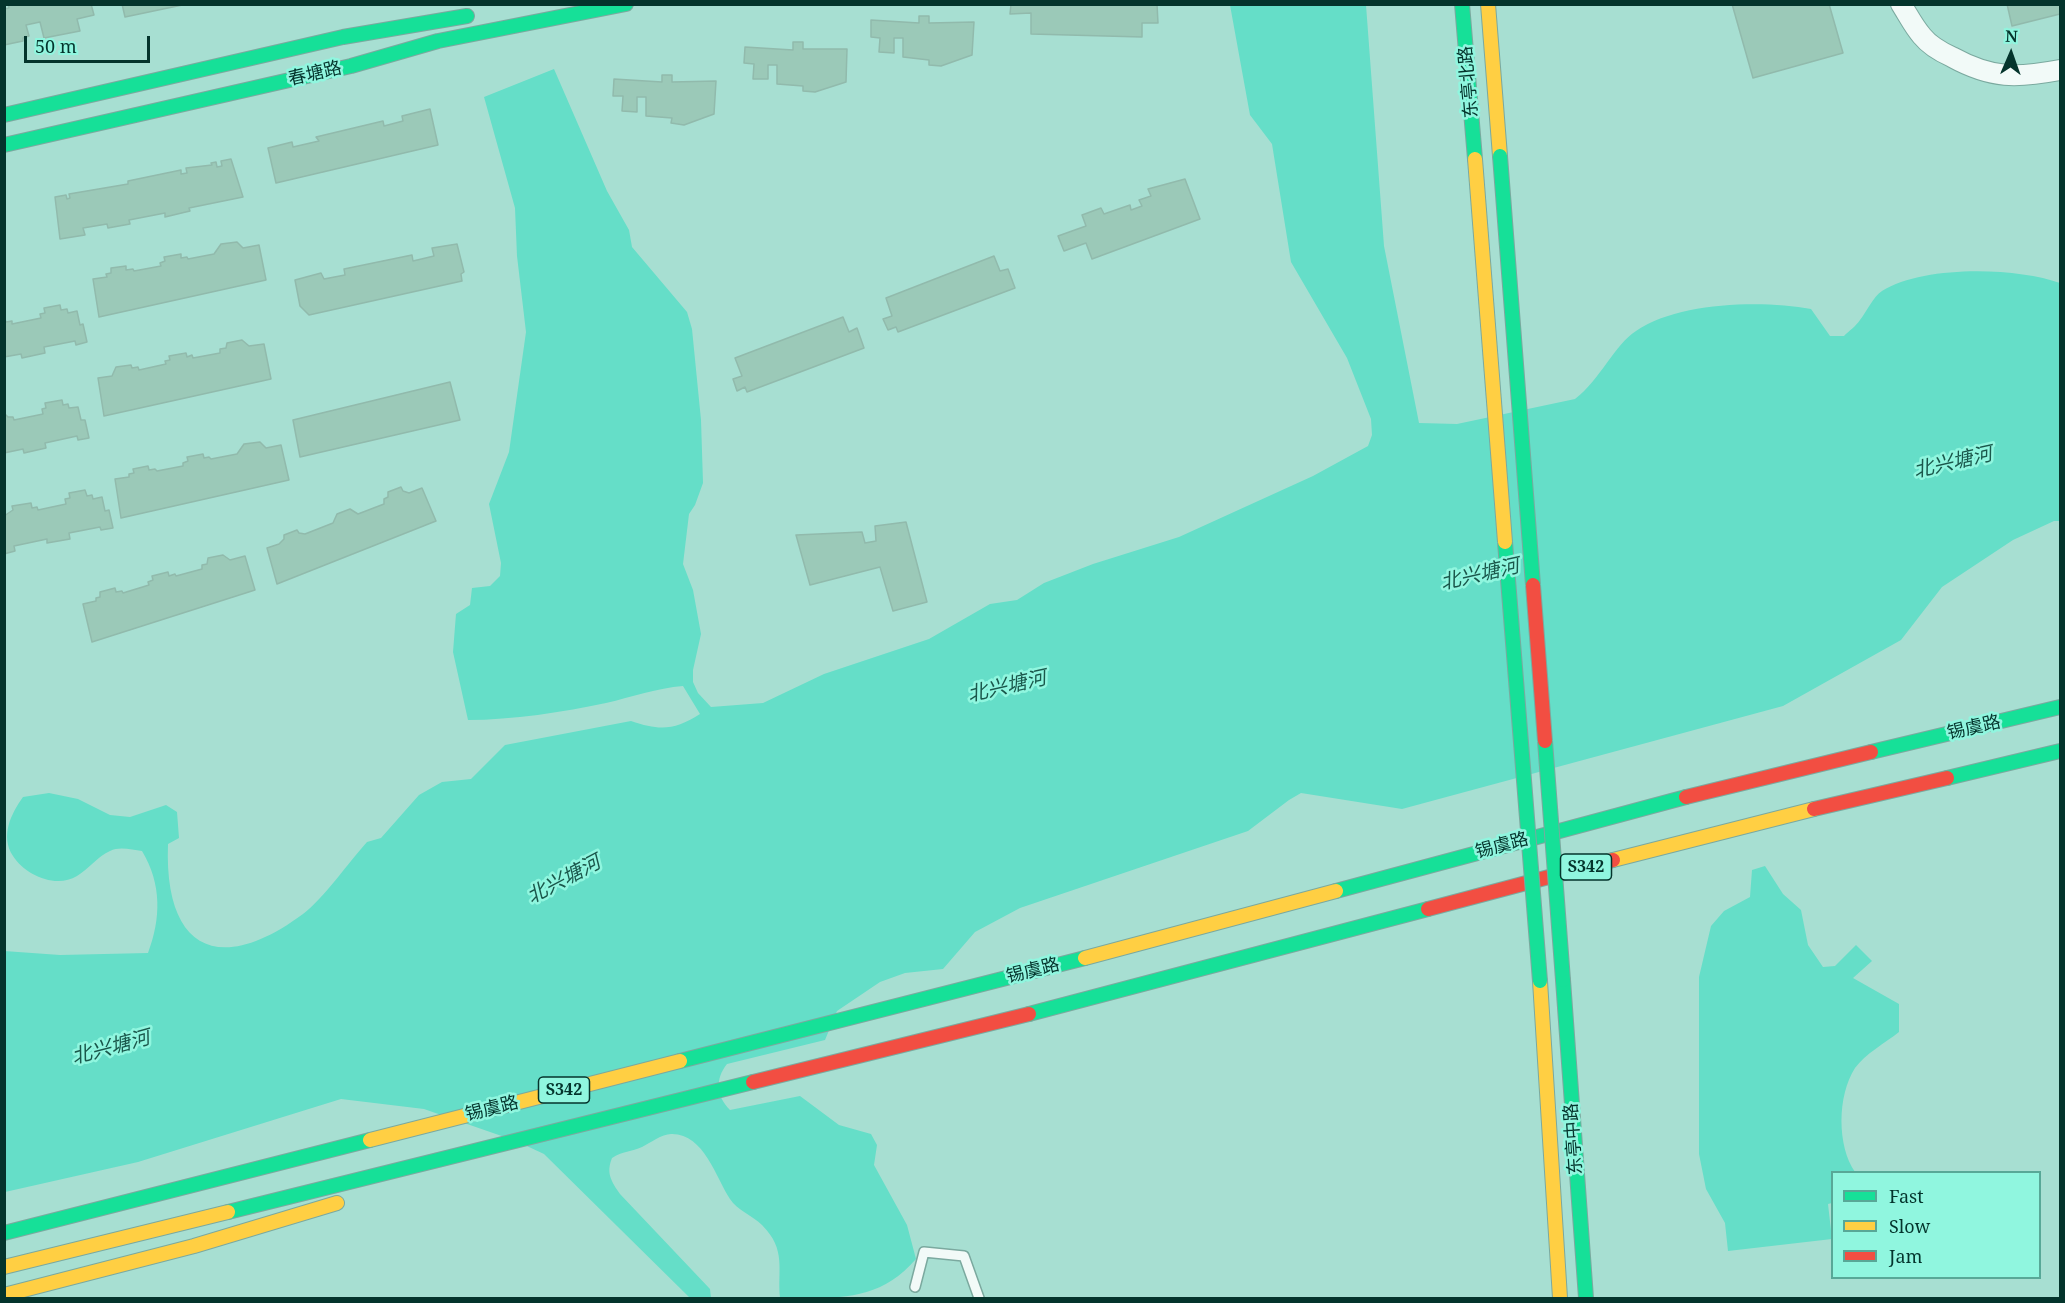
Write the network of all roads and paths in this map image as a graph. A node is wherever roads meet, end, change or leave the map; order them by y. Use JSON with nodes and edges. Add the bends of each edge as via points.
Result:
{"nodes":[{"id":1,"x":626,"y":4,"type":"edge"},
{"id":2,"x":1462,"y":4,"type":"edge"},
{"id":3,"x":1901,"y":4,"type":"edge"},
{"id":4,"x":1489,"y":9,"type":"edge"},
{"id":5,"x":477,"y":14,"type":"dead end"},
{"id":6,"x":2061,"y":70,"type":"edge"},
{"id":7,"x":4,"y":115,"type":"edge"},
{"id":8,"x":4,"y":145,"type":"edge"},
{"id":9,"x":2061,"y":707,"type":"edge"},
{"id":10,"x":2061,"y":751,"type":"edge"},
{"id":11,"x":1563,"y":980,"type":"joint"},
{"id":12,"x":1540,"y":981,"type":"joint"},
{"id":13,"x":578,"y":1124,"type":"junction"},
{"id":14,"x":389,"y":1187,"type":"dead end"},
{"id":15,"x":348,"y":1199,"type":"dead end"},
{"id":16,"x":4,"y":1233,"type":"edge"},
{"id":17,"x":4,"y":1267,"type":"edge"},
{"id":18,"x":915,"y":1287,"type":"dead end"},
{"id":19,"x":4,"y":1295,"type":"edge"},
{"id":20,"x":979,"y":1299,"type":"edge"},
{"id":21,"x":1560,"y":1299,"type":"edge"},
{"id":22,"x":1586,"y":1299,"type":"edge"}],
"edges":[{"from":1,"to":8,"type":"main road","name":"春塘路","via":[[438,40],[351,66]]},
{"from":2,"to":12,"type":"main road","name":"东亭北路","bridge":true},
{"from":3,"to":6,"type":"street","via":[[1922,37],[1973,69],[2012,76]]},
{"from":4,"to":11,"type":"main road","name":"东亭北路","bridge":true},
{"from":5,"to":7,"type":"main road","name":"春塘路","via":[[343,37]]},
{"from":9,"to":16,"type":"main road","name":"锡虞路","number":"S342","via":[[1711,790],[1123,948]]},
{"from":10,"to":13,"type":"main road","name":"锡虞路","number":"S342","via":[[1722,831],[1114,993]]},
{"from":11,"to":22,"type":"main road","name":"东亭中路"},
{"from":12,"to":21,"type":"main road","name":"东亭中路"},
{"from":13,"to":14,"type":"main road"},
{"from":13,"to":17,"type":"main road","name":"锡虞路","number":"S342"},
{"from":15,"to":19,"type":"main road","via":[[194,1246]]},
{"from":18,"to":20,"type":"lane","via":[[924,1252],[964,1256]]}]}
